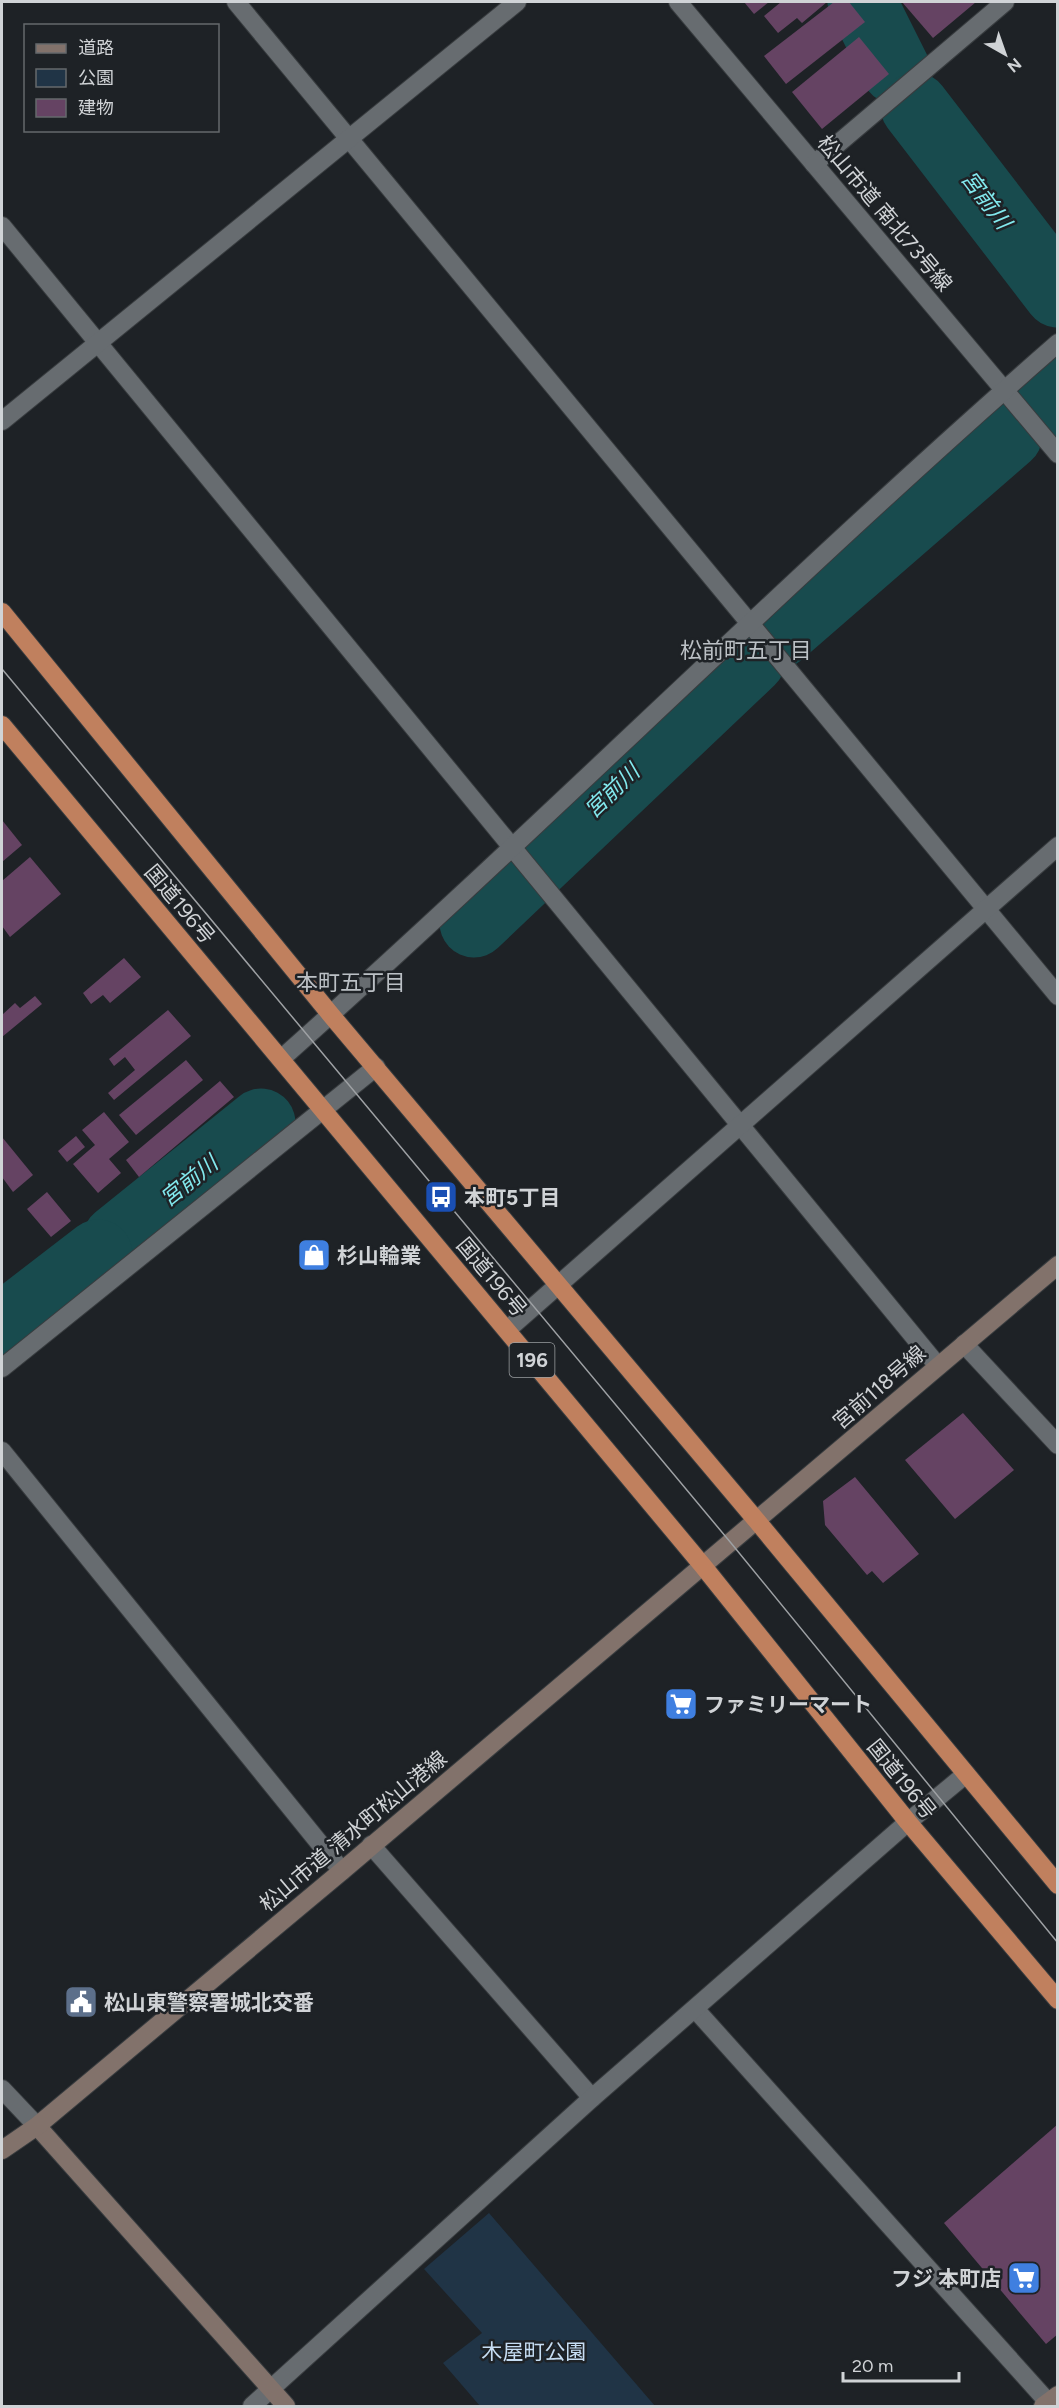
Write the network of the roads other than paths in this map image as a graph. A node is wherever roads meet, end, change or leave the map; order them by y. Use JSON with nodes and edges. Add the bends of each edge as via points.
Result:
{"nodes":[{"id":1,"x":236,"y":2,"type":"edge"},
{"id":2,"x":517,"y":2,"type":"edge"},
{"id":3,"x":678,"y":2,"type":"edge"},
{"id":4,"x":1005,"y":2,"type":"edge"},
{"id":5,"x":349,"y":138,"type":"junction"},
{"id":6,"x":814,"y":164,"type":"junction"},
{"id":7,"x":2,"y":226,"type":"edge"},
{"id":8,"x":98,"y":342,"type":"junction"},
{"id":9,"x":1058,"y":343,"type":"edge"},
{"id":10,"x":1004,"y":390,"type":"junction"},
{"id":11,"x":2,"y":421,"type":"edge"},
{"id":12,"x":1058,"y":454,"type":"edge"},
{"id":13,"x":2,"y":612,"type":"edge"},
{"id":14,"x":749,"y":623,"type":"junction"},
{"id":15,"x":2,"y":725,"type":"edge"},
{"id":16,"x":1058,"y":846,"type":"edge"},
{"id":17,"x":511,"y":847,"type":"junction"},
{"id":18,"x":985,"y":908,"type":"junction"},
{"id":19,"x":1058,"y":996,"type":"edge"},
{"id":20,"x":331,"y":1015,"type":"junction"},
{"id":21,"x":281,"y":1059,"type":"junction"},
{"id":22,"x":376,"y":1067,"type":"junction"},
{"id":23,"x":324,"y":1110,"type":"junction"},
{"id":24,"x":741,"y":1126,"type":"junction"},
{"id":25,"x":1058,"y":1265,"type":"edge"},
{"id":26,"x":560,"y":1286,"type":"junction"},
{"id":27,"x":507,"y":1330,"type":"junction"},
{"id":28,"x":964,"y":1344,"type":"junction"},
{"id":29,"x":938,"y":1366,"type":"junction"},
{"id":30,"x":2,"y":1368,"type":"edge"},
{"id":31,"x":1058,"y":1445,"type":"edge"},
{"id":32,"x":2,"y":1451,"type":"edge"},
{"id":33,"x":758,"y":1521,"type":"junction"},
{"id":34,"x":731,"y":1543,"type":"joint"},
{"id":35,"x":703,"y":1566,"type":"junction"},
{"id":36,"x":966,"y":1774,"type":"junction"},
{"id":37,"x":908,"y":1822,"type":"junction"},
{"id":38,"x":371,"y":1845,"type":"junction"},
{"id":39,"x":342,"y":1871,"type":"junction"},
{"id":40,"x":1058,"y":1885,"type":"edge"},
{"id":41,"x":1058,"y":2000,"type":"edge"},
{"id":42,"x":696,"y":2010,"type":"junction"},
{"id":43,"x":2,"y":2089,"type":"edge"},
{"id":44,"x":592,"y":2098,"type":"junction"},
{"id":45,"x":37,"y":2126,"type":"junction"},
{"id":46,"x":2,"y":2150,"type":"edge"},
{"id":47,"x":271,"y":2390,"type":"junction"},
{"id":48,"x":1050,"y":2401,"type":"edge"},
{"id":49,"x":252,"y":2406,"type":"edge"},
{"id":50,"x":286,"y":2406,"type":"edge"}],
"edges":[{"from":1,"to":5,"type":"street"},
{"from":2,"to":5,"type":"street"},
{"from":3,"to":6,"type":"street","name":"松山市道 南北73号線"},
{"from":4,"to":6,"type":"street"},
{"from":5,"to":8,"type":"street"},
{"from":5,"to":14,"type":"street"},
{"from":6,"to":10,"type":"street","name":"松山市道 南北73号線"},
{"from":7,"to":8,"type":"street"},
{"from":8,"to":11,"type":"street"},
{"from":8,"to":17,"type":"street"},
{"from":9,"to":10,"type":"street"},
{"from":10,"to":12,"type":"street","name":"松山市道 南北73号線"},
{"from":10,"to":14,"type":"street"},
{"from":13,"to":20,"type":"highway"},
{"from":14,"to":17,"type":"street"},
{"from":14,"to":18,"type":"street"},
{"from":15,"to":21,"type":"highway","name":"国道196号","number":"196"},
{"from":16,"to":18,"type":"street"},
{"from":17,"to":20,"type":"street"},
{"from":17,"to":24,"type":"street"},
{"from":18,"to":19,"type":"street"},
{"from":18,"to":24,"type":"street"},
{"from":20,"to":21,"type":"street"},
{"from":20,"to":22,"type":"highway"},
{"from":21,"to":23,"type":"highway","name":"国道196号","number":"196"},
{"from":22,"to":23,"type":"street"},
{"from":22,"to":26,"type":"highway"},
{"from":23,"to":27,"type":"highway","name":"国道196号","number":"196"},
{"from":23,"to":30,"type":"street"},
{"from":24,"to":26,"type":"street"},
{"from":24,"to":29,"type":"street"},
{"from":25,"to":28,"type":"street","name":"宮前118号線"},
{"from":26,"to":27,"type":"street"},
{"from":26,"to":33,"type":"highway"},
{"from":27,"to":35,"type":"highway","name":"国道196号","number":"196"},
{"from":28,"to":29,"type":"street","name":"宮前118号線"},
{"from":28,"to":31,"type":"street"},
{"from":29,"to":33,"type":"street","name":"宮前118号線"},
{"from":32,"to":39,"type":"street"},
{"from":33,"to":34,"type":"street","name":"宮前118号線"},
{"from":33,"to":36,"type":"highway"},
{"from":34,"to":35,"type":"street","name":"松山市道 清水町松山港線"},
{"from":35,"to":37,"type":"highway","name":"国道196号","number":"196"},
{"from":35,"to":38,"type":"street","name":"松山市道 清水町松山港線"},
{"from":36,"to":37,"type":"street"},
{"from":36,"to":40,"type":"highway"},
{"from":37,"to":41,"type":"highway","name":"国道196号","number":"196"},
{"from":37,"to":42,"type":"street"},
{"from":38,"to":39,"type":"street","name":"松山市道 清水町松山港線"},
{"from":38,"to":44,"type":"street"},
{"from":39,"to":45,"type":"street","name":"松山市道 清水町松山港線"},
{"from":42,"to":44,"type":"street"},
{"from":42,"to":48,"type":"street"},
{"from":43,"to":45,"type":"street"},
{"from":44,"to":47,"type":"street"},
{"from":45,"to":46,"type":"street","name":"松山市道 清水町松山港線"},
{"from":45,"to":47,"type":"street"},
{"from":47,"to":49,"type":"street"},
{"from":47,"to":50,"type":"street"}]}
